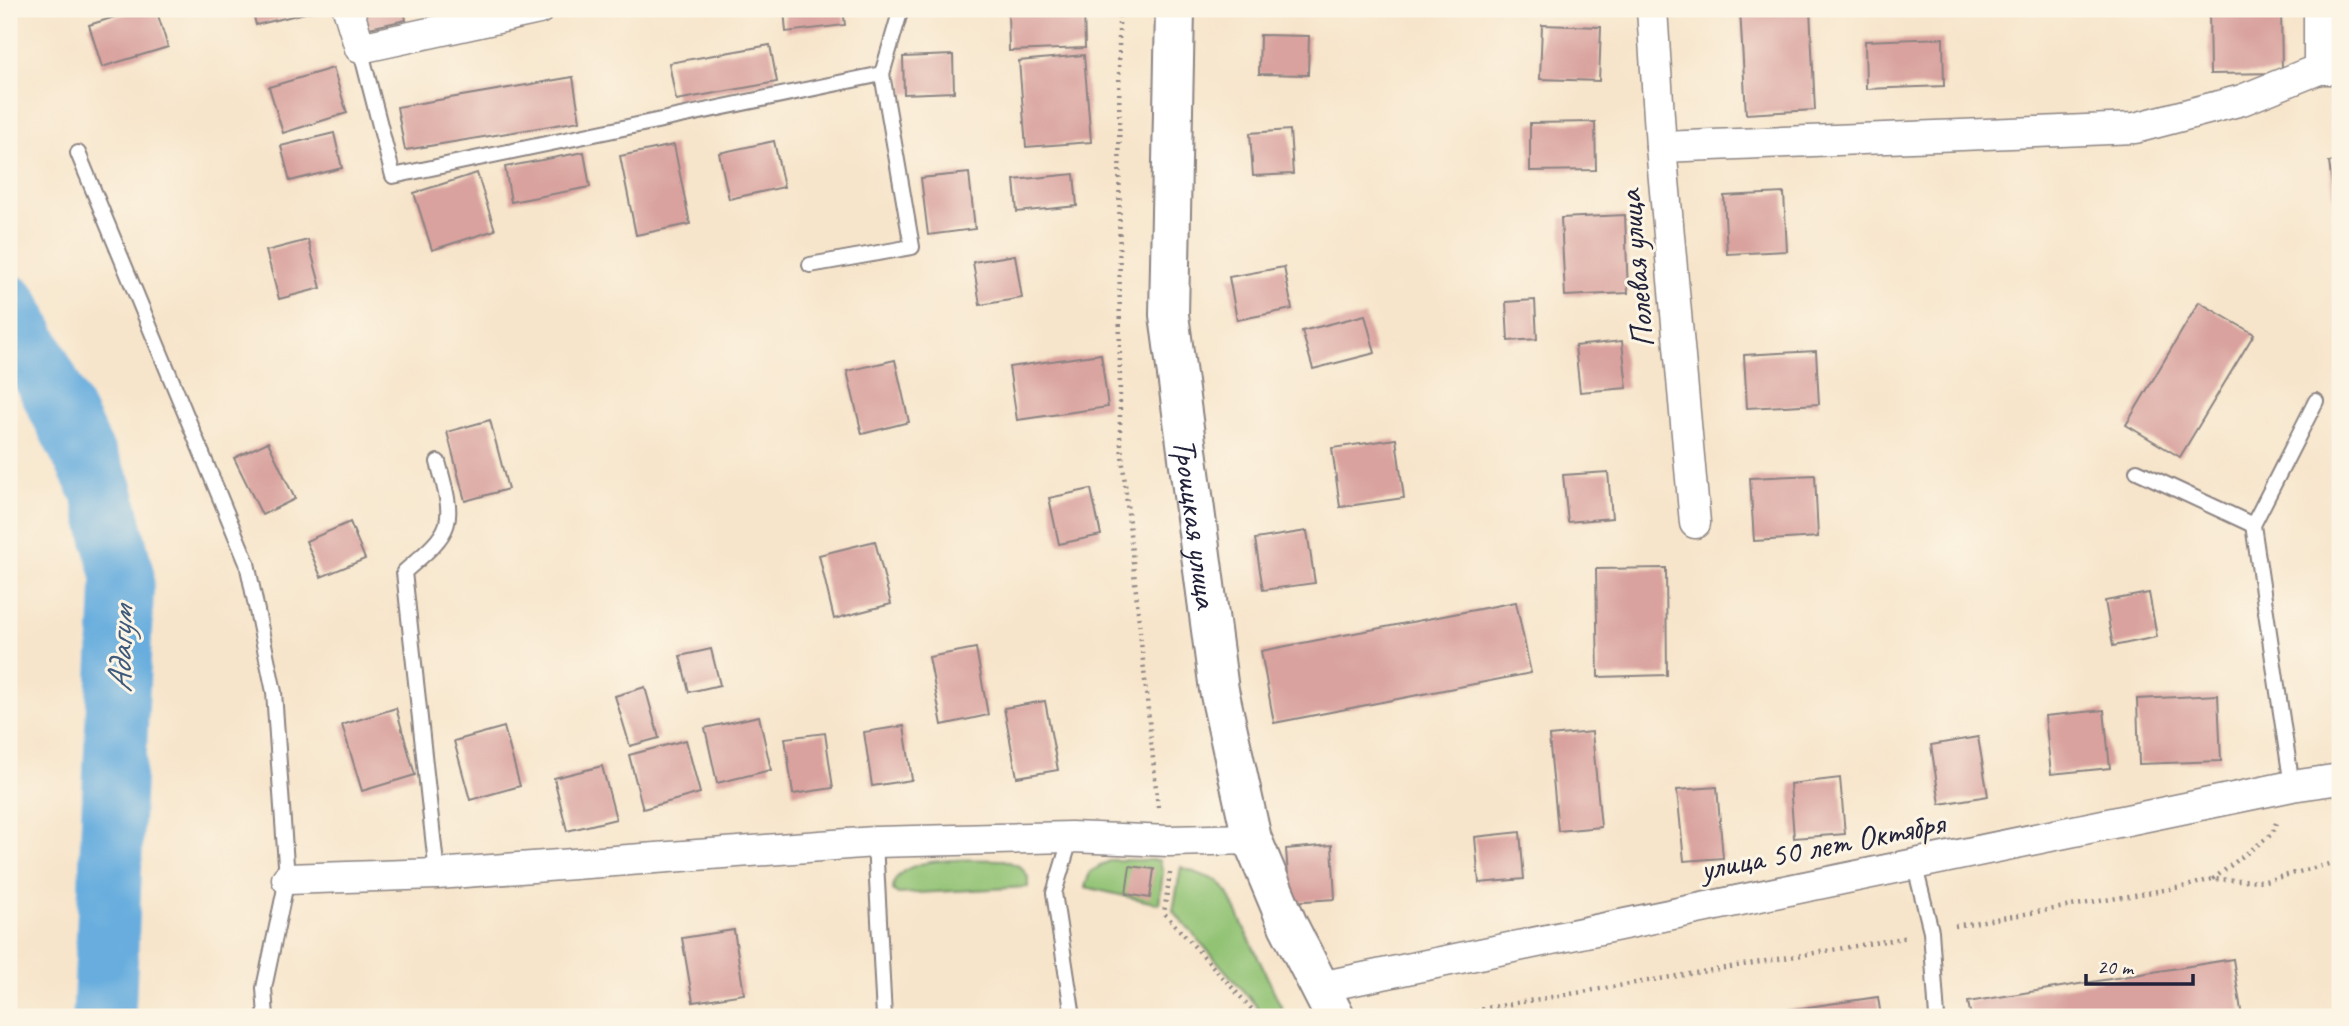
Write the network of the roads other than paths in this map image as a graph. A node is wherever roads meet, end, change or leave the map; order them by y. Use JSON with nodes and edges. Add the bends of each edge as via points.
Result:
{"nodes":[{"id":1,"x":348,"y":9,"type":"edge"},
{"id":2,"x":538,"y":9,"type":"edge"},
{"id":3,"x":901,"y":9,"type":"edge"},
{"id":4,"x":1175,"y":9,"type":"edge"},
{"id":5,"x":1652,"y":9,"type":"edge"},
{"id":6,"x":2319,"y":9,"type":"edge"},
{"id":7,"x":360,"y":48,"type":"junction"},
{"id":8,"x":2330,"y":69,"type":"edge"},
{"id":9,"x":882,"y":74,"type":"junction"},
{"id":10,"x":1661,"y":147,"type":"junction"},
{"id":11,"x":78,"y":153,"type":"dead end"},
{"id":12,"x":810,"y":265,"type":"dead end"},
{"id":13,"x":2316,"y":401,"type":"dead end"},
{"id":14,"x":438,"y":462,"type":"dead end"},
{"id":15,"x":2137,"y":471,"type":"dead end"},
{"id":16,"x":1695,"y":523,"type":"dead end"},
{"id":17,"x":2253,"y":525,"type":"junction"},
{"id":18,"x":2340,"y":779,"type":"edge"},
{"id":19,"x":2292,"y":786,"type":"junction"},
{"id":20,"x":1071,"y":837,"type":"junction"},
{"id":21,"x":1252,"y":839,"type":"junction"},
{"id":22,"x":875,"y":842,"type":"junction"},
{"id":23,"x":1914,"y":863,"type":"junction"},
{"id":24,"x":437,"y":874,"type":"junction"},
{"id":25,"x":287,"y":878,"type":"junction"},
{"id":26,"x":1328,"y":1002,"type":"edge"},
{"id":27,"x":266,"y":1017,"type":"edge"},
{"id":28,"x":884,"y":1017,"type":"edge"},
{"id":29,"x":1073,"y":1017,"type":"edge"},
{"id":30,"x":1937,"y":1017,"type":"edge"}],
"edges":[{"from":1,"to":7,"type":"street"},
{"from":2,"to":7,"type":"street"},
{"from":3,"to":9,"type":"lane"},
{"from":4,"to":21,"type":"main road","name":"Троицкая улица","via":[[1169,315],[1219,690]]},
{"from":5,"to":10,"type":"street","name":"Полевая улица"},
{"from":6,"to":8,"type":"street"},
{"from":7,"to":9,"type":"lane","via":[[394,176]]},
{"from":8,"to":10,"type":"street","via":[[2242,100],[2135,128]]},
{"from":9,"to":12,"type":"lane","via":[[912,247]]},
{"from":10,"to":16,"type":"street","name":"Полевая улица"},
{"from":11,"to":25,"type":"lane","via":[[247,562],[274,692]]},
{"from":13,"to":17,"type":"lane"},
{"from":14,"to":24,"type":"lane","via":[[451,508],[440,541],[404,572]]},
{"from":15,"to":17,"type":"lane"},
{"from":17,"to":19,"type":"lane"},
{"from":18,"to":19,"type":"street","name":"улица 50 лет Октября"},
{"from":19,"to":23,"type":"street","name":"улица 50 лет Октября"},
{"from":20,"to":21,"type":"street"},
{"from":20,"to":22,"type":"street"},
{"from":20,"to":29,"type":"lane","via":[[1054,893]]},
{"from":21,"to":26,"type":"main road","name":"Троицкая улица","via":[[1288,925]]},
{"from":22,"to":24,"type":"street"},
{"from":22,"to":28,"type":"lane"},
{"from":23,"to":26,"type":"street","name":"улица 50 лет Октября"},
{"from":23,"to":30,"type":"lane","via":[[1931,931]]},
{"from":24,"to":25,"type":"street"},
{"from":25,"to":27,"type":"lane","via":[[264,988]]}]}
